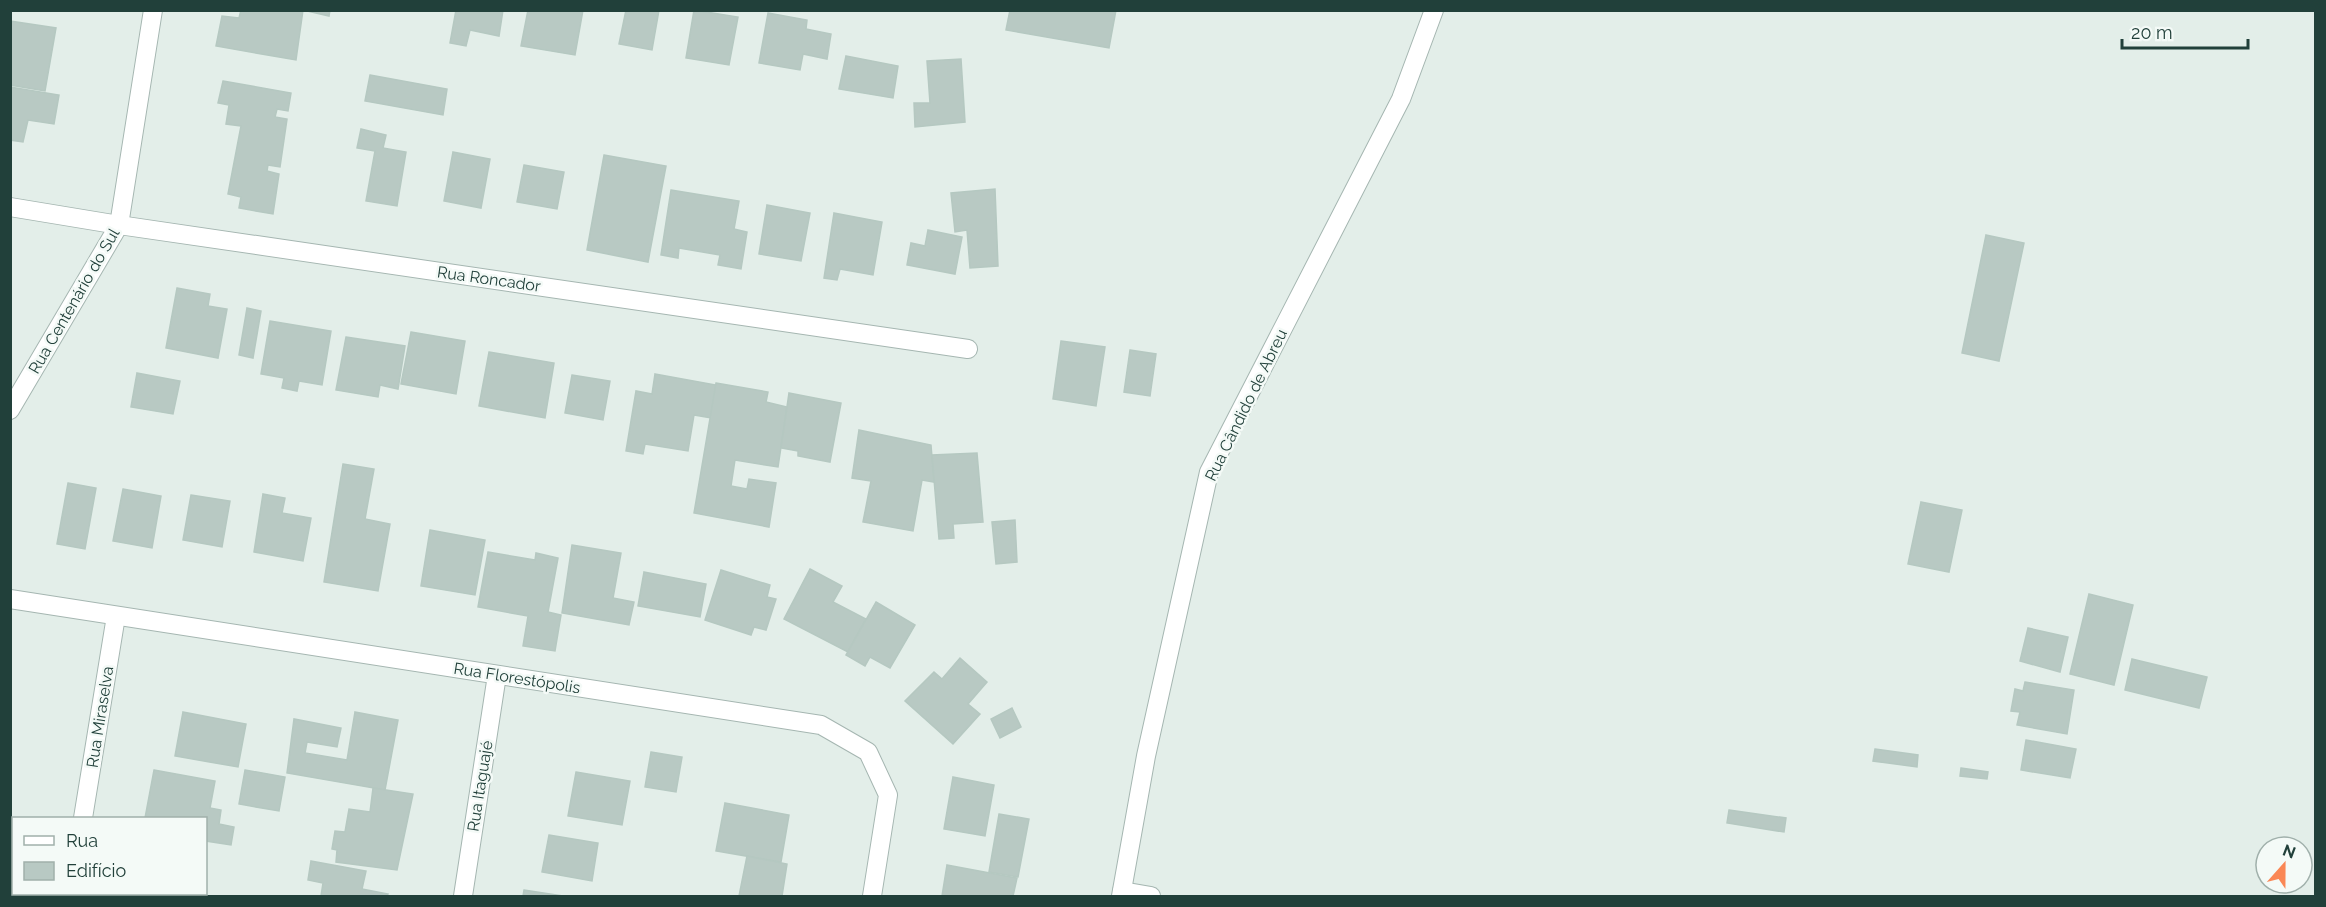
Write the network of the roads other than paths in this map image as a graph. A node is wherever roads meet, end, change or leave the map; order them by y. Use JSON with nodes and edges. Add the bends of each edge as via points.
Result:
{"nodes":[{"id":1,"x":153,"y":10,"type":"edge"},
{"id":2,"x":1434,"y":10,"type":"edge"},
{"id":3,"x":10,"y":207,"type":"edge"},
{"id":4,"x":119,"y":225,"type":"junction"},
{"id":5,"x":968,"y":349,"type":"dead end"},
{"id":6,"x":10,"y":410,"type":"edge"},
{"id":7,"x":10,"y":600,"type":"edge"},
{"id":8,"x":116,"y":616,"type":"junction"},
{"id":9,"x":497,"y":675,"type":"junction"},
{"id":10,"x":83,"y":817,"type":"edge"},
{"id":11,"x":1121,"y":894,"type":"edge"},
{"id":12,"x":463,"y":897,"type":"edge"},
{"id":13,"x":872,"y":897,"type":"edge"},
{"id":14,"x":1150,"y":897,"type":"edge"}],
"edges":[{"from":1,"to":4,"type":"street","name":"Rua Centenário do Sul"},
{"from":2,"to":11,"type":"street","name":"Rua Cândido de Abreu","via":[[1401,99],[1209,472],[1146,756]]},
{"from":3,"to":4,"type":"street","name":"Rua Roncador"},
{"from":4,"to":5,"type":"street","name":"Rua Roncador"},
{"from":4,"to":6,"type":"street","name":"Rua Centenário do Sul"},
{"from":7,"to":8,"type":"street","name":"Rua Florestópolis"},
{"from":8,"to":9,"type":"street","name":"Rua Florestópolis"},
{"from":8,"to":10,"type":"street","name":"Rua Miraselva"},
{"from":9,"to":12,"type":"street","name":"Rua Itaguajé"},
{"from":9,"to":13,"type":"street","name":"Rua Florestópolis","via":[[821,725],[868,752],[888,795]]},
{"from":11,"to":14,"type":"street"}]}
